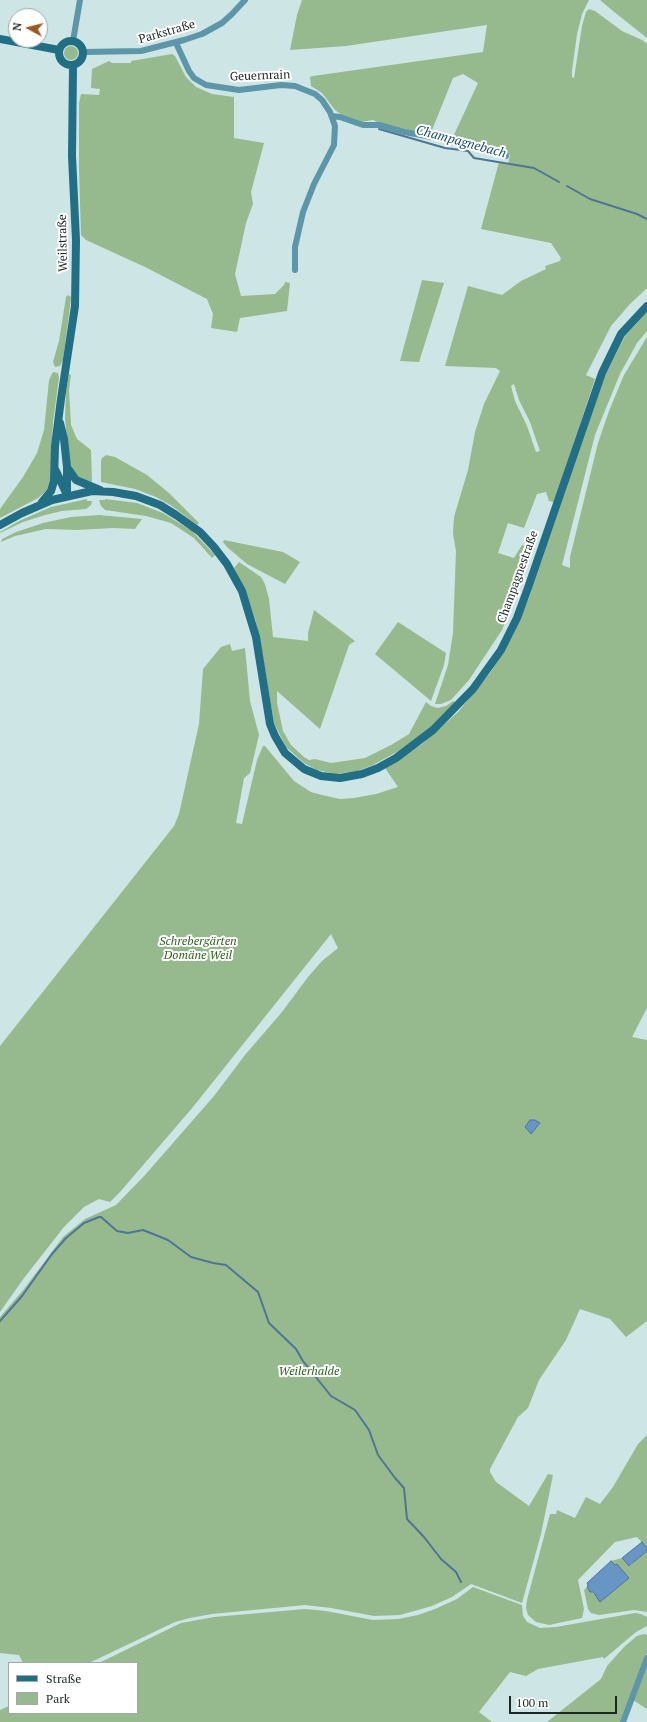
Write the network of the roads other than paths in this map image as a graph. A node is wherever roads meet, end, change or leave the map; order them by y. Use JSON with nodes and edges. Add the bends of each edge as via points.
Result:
{"nodes":[{"id":1,"x":80,"y":0,"type":"edge"},
{"id":2,"x":244,"y":0,"type":"edge"},
{"id":3,"x":0,"y":39,"type":"edge"},
{"id":4,"x":73,"y":41,"type":"junction"},
{"id":5,"x":176,"y":43,"type":"junction"},
{"id":6,"x":59,"y":50,"type":"junction"},
{"id":7,"x":84,"y":52,"type":"junction"},
{"id":8,"x":73,"y":66,"type":"junction"},
{"id":9,"x":332,"y":116,"type":"junction"},
{"id":10,"x":506,"y":156,"type":"dead end"},
{"id":11,"x":295,"y":270,"type":"dead end"},
{"id":12,"x":647,"y":306,"type":"edge"},
{"id":13,"x":59,"y":419,"type":"junction"},
{"id":14,"x":67,"y":467,"type":"junction"},
{"id":15,"x":55,"y":470,"type":"junction"},
{"id":16,"x":104,"y":491,"type":"junction"},
{"id":17,"x":67,"y":496,"type":"junction"},
{"id":18,"x":40,"y":504,"type":"junction"},
{"id":19,"x":0,"y":525,"type":"edge"},
{"id":20,"x":647,"y":1658,"type":"edge"},
{"id":21,"x":623,"y":1722,"type":"edge"}],
"edges":[{"from":1,"to":4,"type":"street"},
{"from":2,"to":5,"type":"street","name":"Parkstraße","via":[[232,14],[216,26]]},
{"from":3,"to":6,"type":"main road"},
{"from":4,"to":6,"type":"main road","via":[[65,43]]},
{"from":4,"to":7,"type":"main road","via":[[80,45]]},
{"from":5,"to":7,"type":"street","name":"Parkstraße","via":[[133,52]]},
{"from":5,"to":9,"type":"street","name":"Geuernrain","via":[[189,71],[201,83],[216,88],[239,90],[281,85],[299,87],[318,97]]},
{"from":6,"to":8,"type":"main road","via":[[62,61]]},
{"from":7,"to":8,"type":"main road","via":[[81,61]]},
{"from":8,"to":13,"type":"main road","name":"Weilstraße","via":[[75,293],[74,318]]},
{"from":9,"to":10,"type":"street","via":[[363,125],[379,125],[444,139]]},
{"from":9,"to":11,"type":"street","name":"Geuernrain","via":[[334,145],[304,208],[295,247]]},
{"from":12,"to":16,"type":"main road","name":"Champagnestraße","via":[[621,334],[602,373],[517,618],[500,650],[473,689],[433,730],[396,758],[362,774],[340,778],[315,774],[294,762],[281,748],[270,724],[259,652],[248,607],[233,574],[214,547],[192,526],[160,505],[136,496]]},
{"from":13,"to":14,"type":"main road","name":"Weilstraße"},
{"from":13,"to":15,"type":"main road","name":"Weilstraße"},
{"from":14,"to":16,"type":"main road","via":[[74,478]]},
{"from":14,"to":17,"type":"main road","name":"Weilstraße"},
{"from":15,"to":17,"type":"main road"},
{"from":15,"to":18,"type":"main road","name":"Weilstraße","via":[[51,491]]},
{"from":16,"to":17,"type":"main road","name":"Champagnestraße"},
{"from":17,"to":18,"type":"main road","name":"Weilstraße"},
{"from":18,"to":19,"type":"main road","name":"Weilstraße"},
{"from":20,"to":21,"type":"street"}]}
